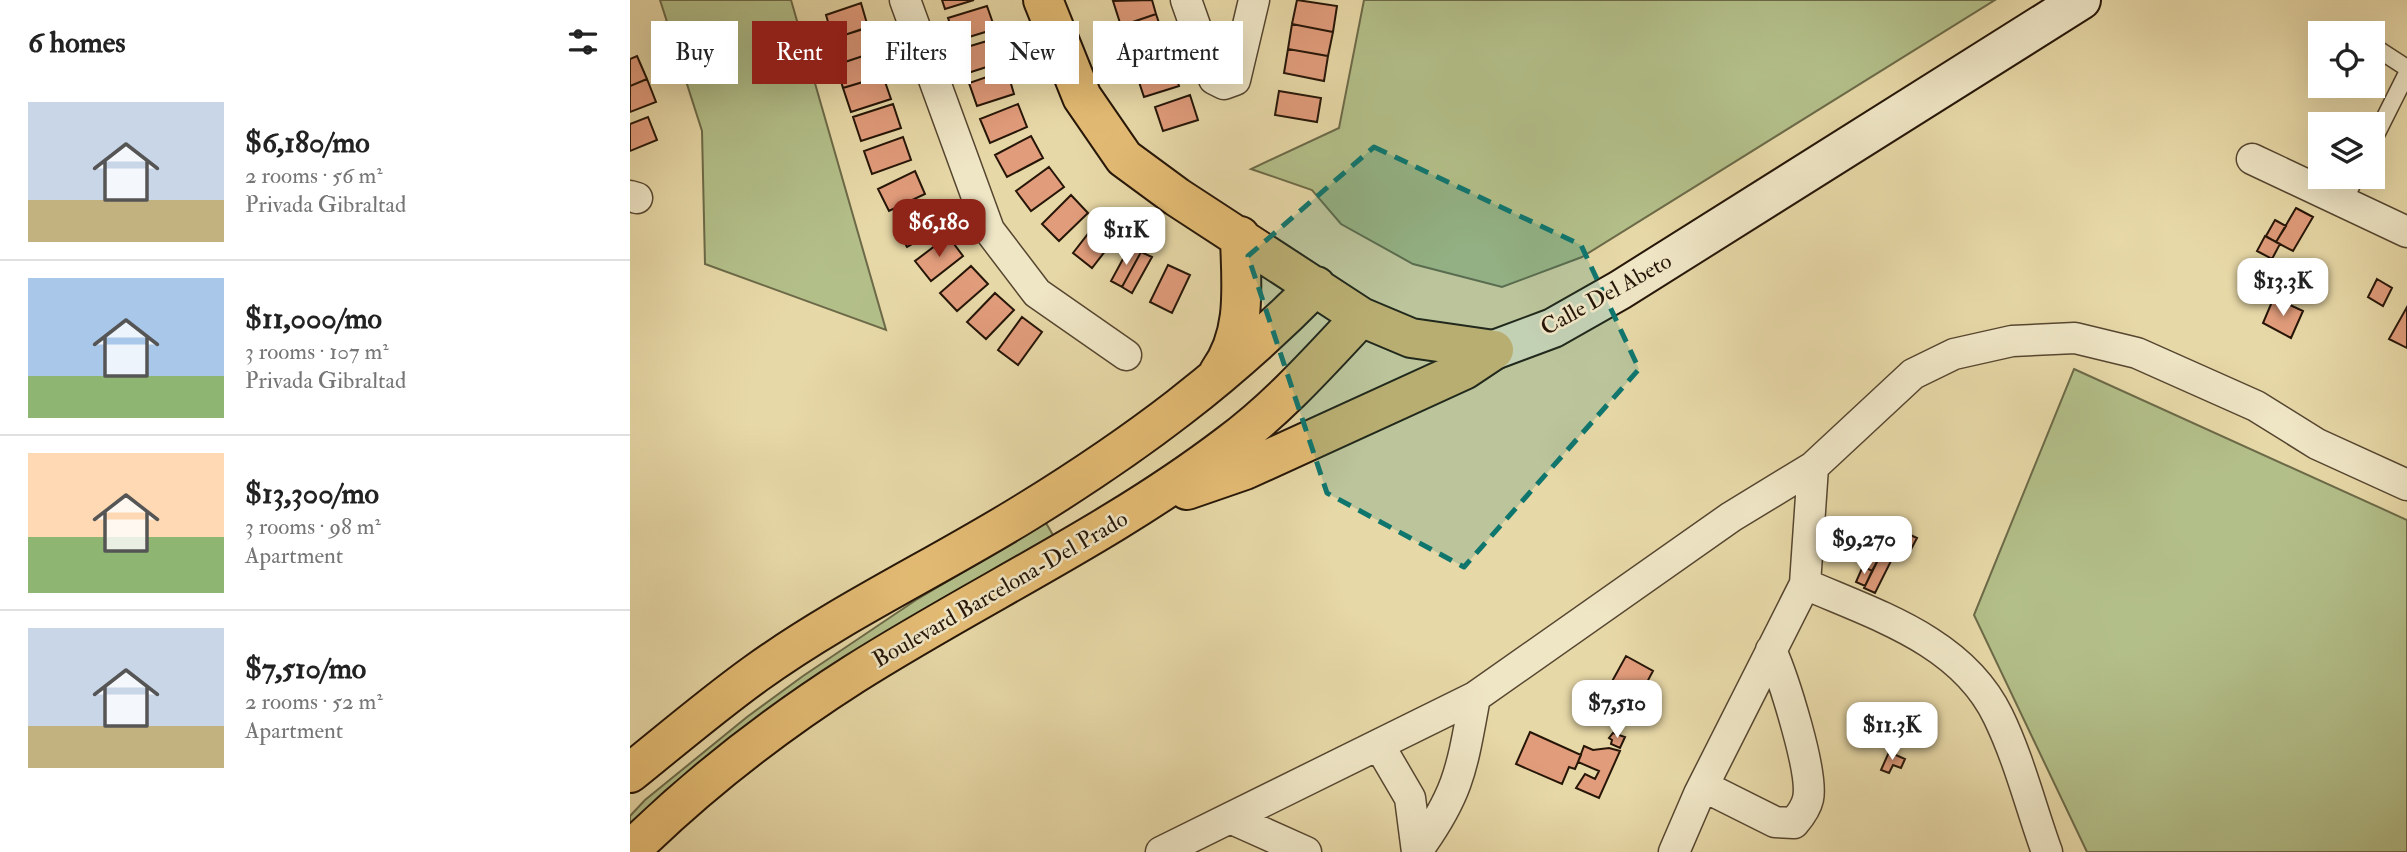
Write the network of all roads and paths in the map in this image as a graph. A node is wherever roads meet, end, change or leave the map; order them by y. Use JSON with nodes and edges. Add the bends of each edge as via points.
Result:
{"nodes":[{"id":1,"x":905,"y":0,"type":"edge"},
{"id":2,"x":1043,"y":0,"type":"edge"},
{"id":3,"x":1186,"y":0,"type":"edge"},
{"id":4,"x":1254,"y":0,"type":"edge"},
{"id":5,"x":2081,"y":0,"type":"edge"},
{"id":6,"x":2385,"y":54,"type":"edge"},
{"id":7,"x":2407,"y":70,"type":"edge"},
{"id":8,"x":2385,"y":116,"type":"edge"},
{"id":9,"x":2252,"y":159,"type":"dead end"},
{"id":10,"x":2308,"y":176,"type":"edge"},
{"id":11,"x":2350,"y":189,"type":"edge"},
{"id":12,"x":2407,"y":232,"type":"edge"},
{"id":13,"x":1240,"y":236,"type":"junction"},
{"id":14,"x":1316,"y":286,"type":"junction"},
{"id":15,"x":1361,"y":317,"type":"junction"},
{"id":16,"x":1494,"y":349,"type":"junction"},
{"id":17,"x":1126,"y":355,"type":"dead end"},
{"id":18,"x":1206,"y":390,"type":"junction"},
{"id":19,"x":1813,"y":467,"type":"junction"},
{"id":20,"x":2407,"y":485,"type":"edge"},
{"id":21,"x":1143,"y":505,"type":"junction"},
{"id":22,"x":1805,"y":584,"type":"junction"},
{"id":23,"x":1771,"y":650,"type":"junction"},
{"id":24,"x":1475,"y":697,"type":"junction"},
{"id":25,"x":1379,"y":745,"type":"junction"},
{"id":26,"x":630,"y":773,"type":"edge"},
{"id":27,"x":1703,"y":786,"type":"junction"},
{"id":28,"x":1230,"y":818,"type":"junction"},
{"id":29,"x":630,"y":851,"type":"edge"},
{"id":30,"x":1161,"y":852,"type":"edge"},
{"id":31,"x":1306,"y":852,"type":"edge"},
{"id":32,"x":1417,"y":852,"type":"edge"},
{"id":33,"x":1674,"y":852,"type":"edge"},
{"id":34,"x":2047,"y":852,"type":"edge"}],
"edges":[{"from":1,"to":17,"type":"street","via":[[989,230],[1037,293]]},
{"from":2,"to":13,"type":"main road","name":"Calle Del Abeto","via":[[1082,97],[1124,158]]},
{"from":3,"to":4,"type":"street","via":[[1214,79],[1224,84],[1235,80]]},
{"from":5,"to":16,"type":"main road","name":"Calle Del Abeto","via":[[1620,290],[1553,328]]},
{"from":6,"to":7,"type":"lane"},
{"from":7,"to":8,"type":"lane"},
{"from":9,"to":10,"type":"street"},
{"from":11,"to":12,"type":"street"},
{"from":13,"to":14,"type":"main road","name":"Calle Del Abeto"},
{"from":13,"to":18,"type":"main road","via":[[1239,332],[1231,356]]},
{"from":14,"to":15,"type":"main road","name":"Calle Del Abeto"},
{"from":14,"to":18,"type":"main road"},
{"from":15,"to":16,"type":"main road","name":"Calle Del Abeto","via":[[1411,338]]},
{"from":15,"to":21,"type":"main road","name":"Boulevard Barcelona-Del Prado","via":[[1290,393],[1240,436]]},
{"from":16,"to":21,"type":"main road","via":[[1464,370],[1245,470]]},
{"from":18,"to":26,"type":"main road","via":[[1027,512],[756,674]]},
{"from":19,"to":20,"type":"street","via":[[1913,374],[1954,354],[2012,341],[2075,338],[2149,359],[2256,406],[2317,444]]},
{"from":19,"to":22,"type":"street"},
{"from":19,"to":24,"type":"street","via":[[1731,517]]},
{"from":21,"to":29,"type":"main road","name":"Boulevard Barcelona-Del Prado","via":[[855,674],[767,733]]},
{"from":22,"to":23,"type":"street"},
{"from":22,"to":34,"type":"street","via":[[1904,628],[1946,652],[1974,678],[1998,716]]},
{"from":23,"to":27,"type":"street"},
{"from":23,"to":27,"type":"street","via":[[1798,729],[1809,797],[1801,814],[1794,822],[1775,822]]},
{"from":24,"to":25,"type":"street"},
{"from":24,"to":32,"type":"street","via":[[1461,776],[1450,802]]},
{"from":25,"to":28,"type":"street"},
{"from":25,"to":32,"type":"street","via":[[1410,798]]},
{"from":27,"to":33,"type":"street"},
{"from":28,"to":30,"type":"street"},
{"from":28,"to":31,"type":"street"}]}
